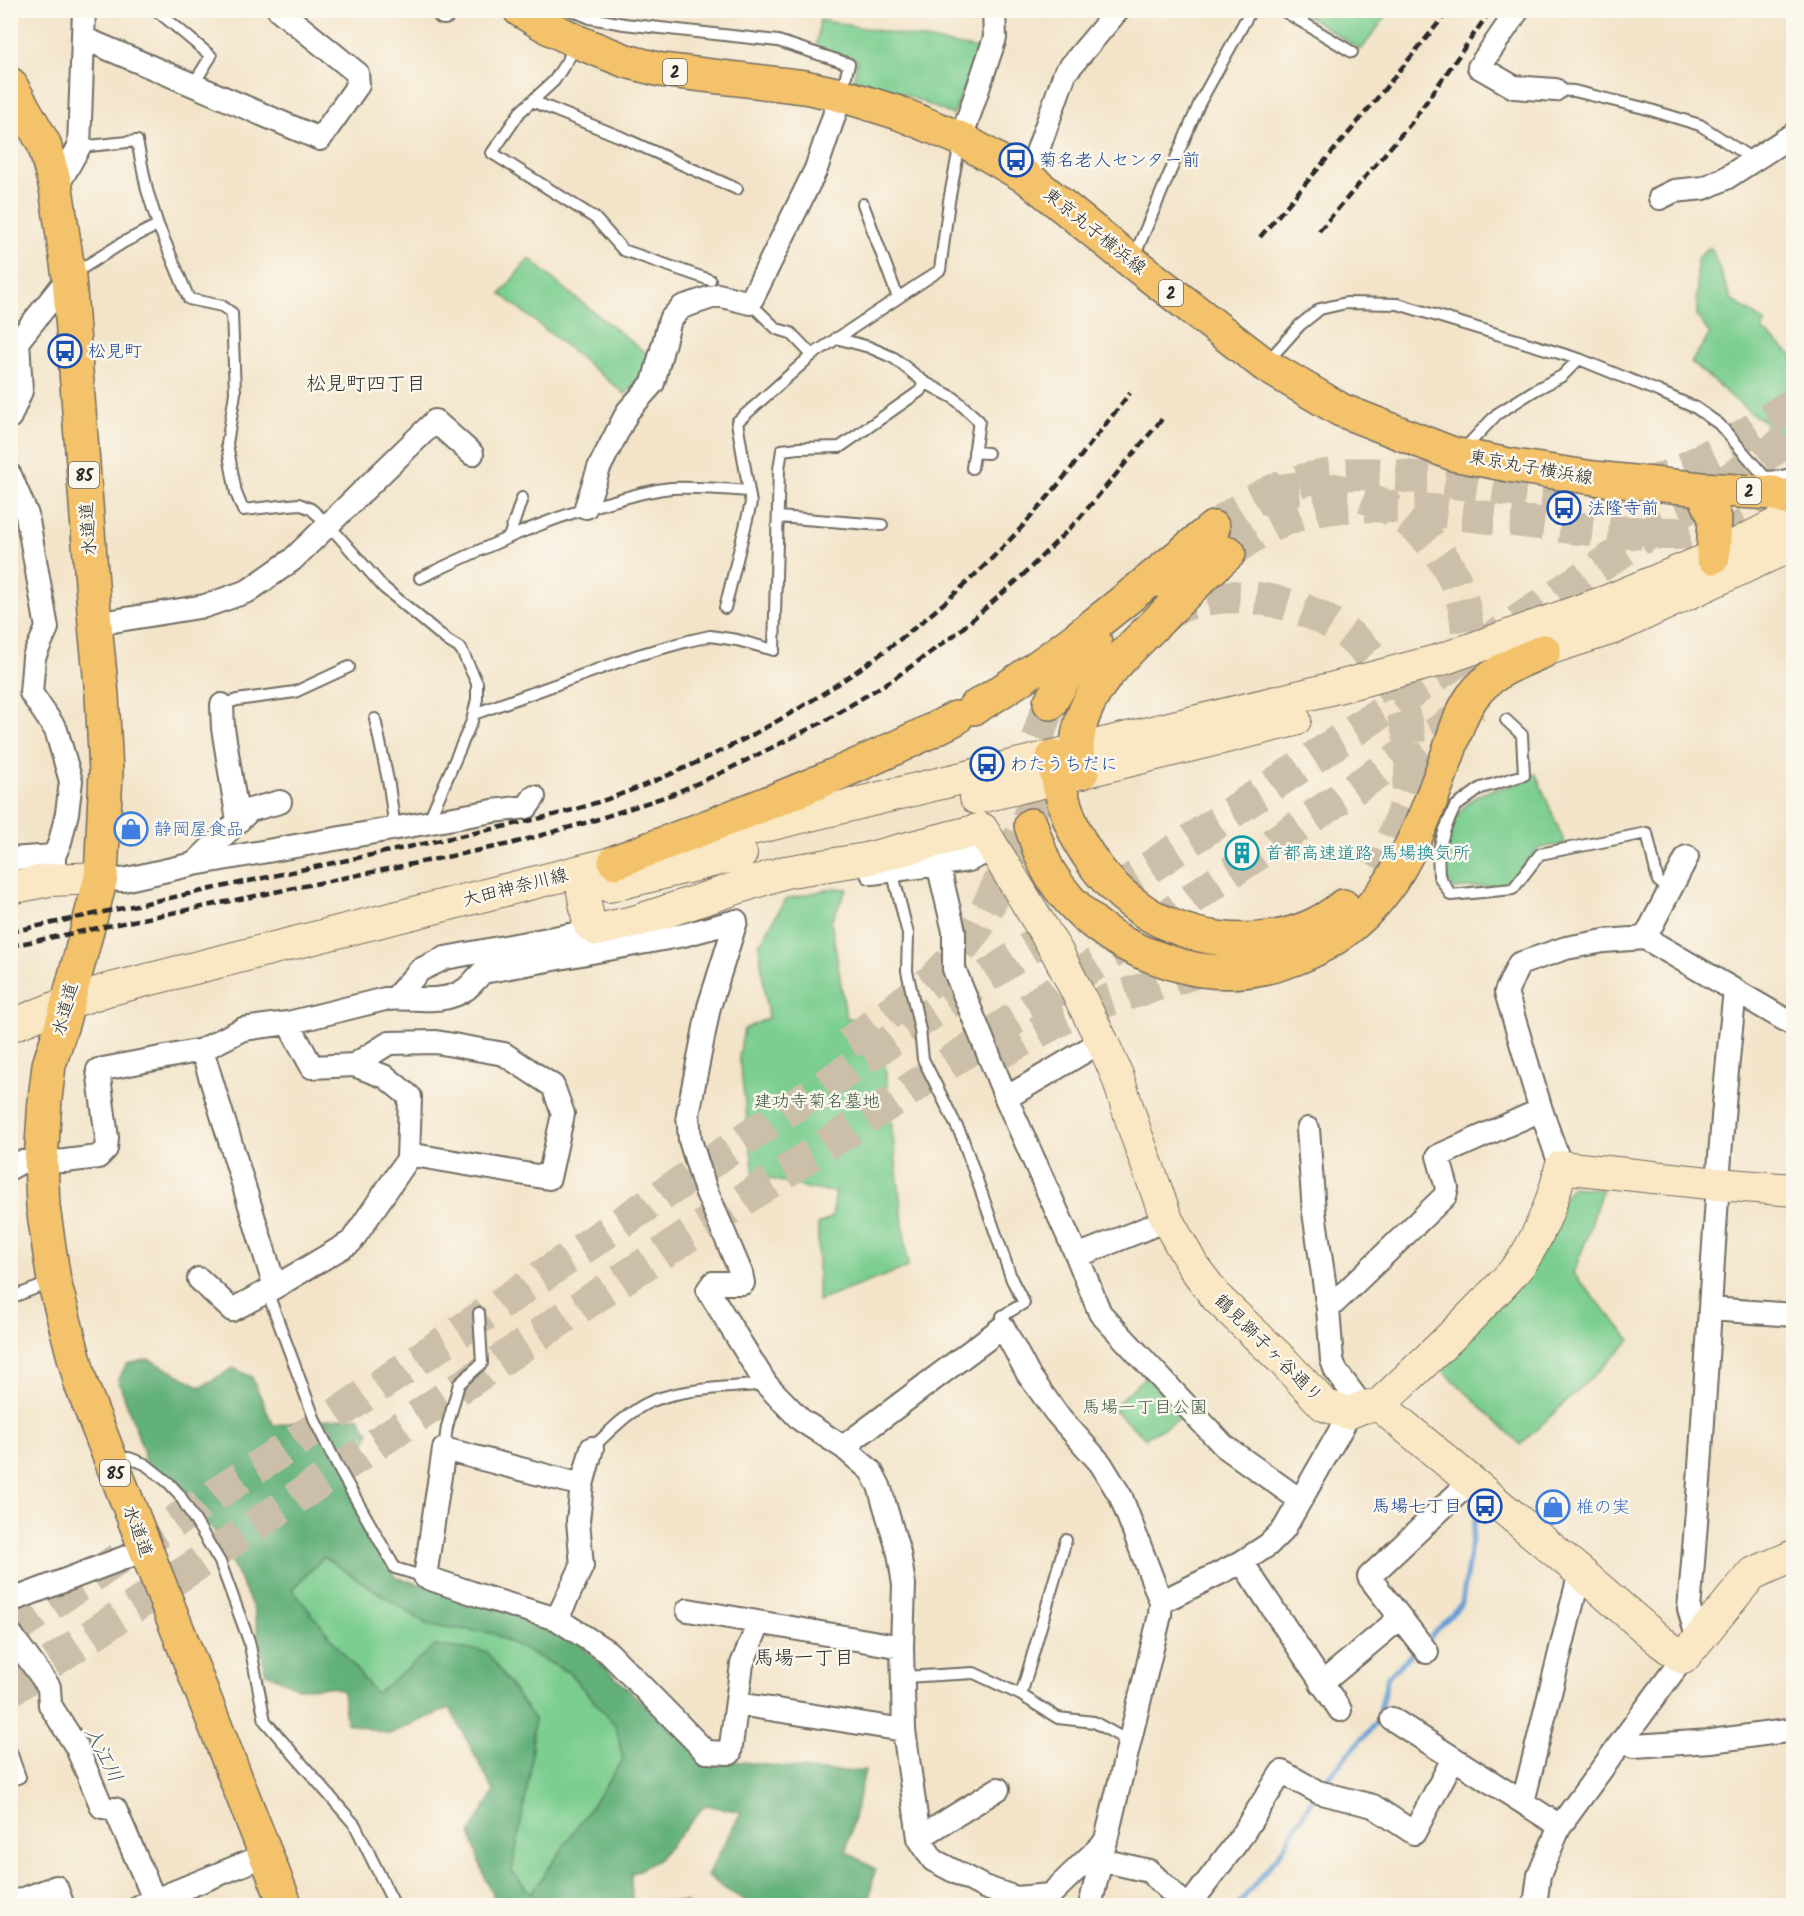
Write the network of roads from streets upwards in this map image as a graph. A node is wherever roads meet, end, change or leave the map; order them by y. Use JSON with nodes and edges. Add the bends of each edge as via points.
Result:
{"nodes":[{"id":1,"x":84,"y":10,"type":"edge"},
{"id":2,"x":279,"y":10,"type":"edge"},
{"id":3,"x":520,"y":10,"type":"edge"},
{"id":4,"x":994,"y":10,"type":"edge"},
{"id":5,"x":1118,"y":10,"type":"edge"},
{"id":6,"x":1518,"y":10,"type":"edge"},
{"id":7,"x":83,"y":38,"type":"junction"},
{"id":8,"x":1555,"y":90,"type":"road end"},
{"id":9,"x":841,"y":95,"type":"junction"},
{"id":10,"x":18,"y":103,"type":"edge"},
{"id":11,"x":1794,"y":134,"type":"edge"},
{"id":12,"x":961,"y":139,"type":"junction"},
{"id":13,"x":1028,"y":178,"type":"junction"},
{"id":14,"x":56,"y":188,"type":"junction"},
{"id":15,"x":1659,"y":198,"type":"dead end"},
{"id":16,"x":69,"y":277,"type":"junction"},
{"id":17,"x":10,"y":417,"type":"edge"},
{"id":18,"x":472,"y":454,"type":"dead end"},
{"id":19,"x":10,"y":475,"type":"edge"},
{"id":20,"x":1702,"y":489,"type":"junction"},
{"id":21,"x":1794,"y":501,"type":"edge"},
{"id":22,"x":586,"y":507,"type":"road end"},
{"id":23,"x":1794,"y":515,"type":"edge"},
{"id":24,"x":1794,"y":544,"type":"edge"},
{"id":25,"x":1713,"y":556,"type":"junction"},
{"id":26,"x":1168,"y":565,"type":"junction"},
{"id":27,"x":95,"y":624,"type":"junction"},
{"id":28,"x":1544,"y":651,"type":"junction"},
{"id":29,"x":1050,"y":703,"type":"tunnel mouth"},
{"id":30,"x":222,"y":705,"type":"road end"},
{"id":31,"x":1067,"y":765,"type":"junction"},
{"id":32,"x":966,"y":789,"type":"junction"},
{"id":33,"x":534,"y":797,"type":"dead end"},
{"id":34,"x":280,"y":802,"type":"dead end"},
{"id":35,"x":238,"y":821,"type":"junction"},
{"id":36,"x":1031,"y":825,"type":"dead end"},
{"id":37,"x":995,"y":848,"type":"junction"},
{"id":38,"x":1687,"y":857,"type":"dead end"},
{"id":39,"x":10,"y":859,"type":"edge"},
{"id":40,"x":615,"y":862,"type":"junction"},
{"id":41,"x":194,"y":864,"type":"junction"},
{"id":42,"x":938,"y":864,"type":"junction"},
{"id":43,"x":54,"y":868,"type":"junction"},
{"id":44,"x":1377,"y":869,"type":"tunnel mouth"},
{"id":45,"x":882,"y":872,"type":"road end"},
{"id":46,"x":101,"y":878,"type":"junction"},
{"id":47,"x":10,"y":888,"type":"edge"},
{"id":48,"x":583,"y":892,"type":"junction"},
{"id":49,"x":597,"y":930,"type":"junction"},
{"id":50,"x":1645,"y":938,"type":"junction"},
{"id":51,"x":1735,"y":991,"type":"junction"},
{"id":52,"x":396,"y":998,"type":"junction"},
{"id":53,"x":65,"y":1012,"type":"junction"},
{"id":54,"x":288,"y":1023,"type":"junction"},
{"id":55,"x":1794,"y":1025,"type":"edge"},
{"id":56,"x":10,"y":1026,"type":"edge"},
{"id":57,"x":1102,"y":1041,"type":"junction"},
{"id":58,"x":10,"y":1042,"type":"edge"},
{"id":59,"x":202,"y":1050,"type":"junction"},
{"id":60,"x":354,"y":1065,"type":"junction"},
{"id":61,"x":1006,"y":1098,"type":"junction"},
{"id":62,"x":1541,"y":1110,"type":"junction"},
{"id":63,"x":1308,"y":1129,"type":"dead end"},
{"id":64,"x":408,"y":1154,"type":"junction"},
{"id":65,"x":26,"y":1164,"type":"edge"},
{"id":66,"x":1561,"y":1167,"type":"junction"},
{"id":67,"x":1718,"y":1184,"type":"junction"},
{"id":68,"x":1794,"y":1190,"type":"edge"},
{"id":69,"x":1167,"y":1220,"type":"junction"},
{"id":70,"x":1077,"y":1256,"type":"junction"},
{"id":71,"x":199,"y":1279,"type":"dead end"},
{"id":72,"x":271,"y":1289,"type":"junction"},
{"id":73,"x":1328,"y":1309,"type":"junction"},
{"id":74,"x":1710,"y":1309,"type":"junction"},
{"id":75,"x":1794,"y":1315,"type":"edge"},
{"id":76,"x":1363,"y":1408,"type":"junction"},
{"id":77,"x":843,"y":1447,"type":"junction"},
{"id":78,"x":592,"y":1448,"type":"road end"},
{"id":79,"x":1471,"y":1481,"type":"junction"},
{"id":80,"x":582,"y":1485,"type":"junction"},
{"id":81,"x":1300,"y":1500,"type":"junction"},
{"id":82,"x":145,"y":1550,"type":"junction"},
{"id":83,"x":1794,"y":1556,"type":"edge"},
{"id":84,"x":1242,"y":1562,"type":"junction"},
{"id":85,"x":1580,"y":1572,"type":"junction"},
{"id":86,"x":10,"y":1601,"type":"edge"},
{"id":87,"x":1161,"y":1602,"type":"junction"},
{"id":88,"x":688,"y":1610,"type":"dead end"},
{"id":89,"x":557,"y":1618,"type":"junction"},
{"id":90,"x":1400,"y":1618,"type":"junction"},
{"id":91,"x":759,"y":1623,"type":"junction"},
{"id":92,"x":10,"y":1633,"type":"edge"},
{"id":93,"x":902,"y":1647,"type":"junction"},
{"id":94,"x":1690,"y":1648,"type":"junction"},
{"id":95,"x":1427,"y":1653,"type":"dead end"},
{"id":96,"x":1321,"y":1684,"type":"junction"},
{"id":97,"x":738,"y":1704,"type":"junction"},
{"id":98,"x":1340,"y":1710,"type":"dead end"},
{"id":99,"x":1392,"y":1719,"type":"dead end"},
{"id":100,"x":904,"y":1730,"type":"junction"},
{"id":101,"x":1794,"y":1730,"type":"edge"},
{"id":102,"x":1625,"y":1739,"type":"junction"},
{"id":103,"x":1453,"y":1760,"type":"junction"},
{"id":104,"x":998,"y":1789,"type":"dead end"},
{"id":105,"x":1523,"y":1802,"type":"junction"},
{"id":106,"x":1560,"y":1826,"type":"junction"},
{"id":107,"x":919,"y":1838,"type":"junction"},
{"id":108,"x":1103,"y":1851,"type":"junction"},
{"id":109,"x":266,"y":1855,"type":"junction"},
{"id":110,"x":151,"y":1903,"type":"edge"},
{"id":111,"x":10,"y":1904,"type":"edge"},
{"id":112,"x":1183,"y":1904,"type":"edge"},
{"id":113,"x":63,"y":1905,"type":"edge"},
{"id":114,"x":286,"y":1905,"type":"edge"},
{"id":115,"x":1090,"y":1905,"type":"edge"},
{"id":116,"x":1535,"y":1905,"type":"edge"}],
"edges":[{"from":1,"to":7,"type":"street"},
{"from":2,"to":7,"type":"street","via":[[357,73],[358,86],[320,140]]},
{"from":3,"to":9,"type":"main road","name":"東京丸子横浜線","number":"2","via":[[578,42],[626,61],[661,70],[770,82]]},
{"from":4,"to":12,"type":"street","via":[[995,38]]},
{"from":5,"to":13,"type":"street","via":[[1065,73]]},
{"from":6,"to":8,"type":"street","via":[[1479,67],[1514,87]]},
{"from":7,"to":14,"type":"street","via":[[79,147]]},
{"from":9,"to":12,"type":"main road","name":"東京丸子横浜線","number":"2","via":[[900,112]]},
{"from":9,"to":22,"type":"street","via":[[816,169],[750,303],[718,295],[682,308],[670,320],[653,383],[628,411],[599,468]]},
{"from":10,"to":14,"type":"main road","name":"水道道","number":"85","via":[[44,144]]},
{"from":11,"to":15,"type":"street","via":[[1726,178],[1704,188],[1674,190]]},
{"from":12,"to":13,"type":"main road","name":"東京丸子横浜線","number":"2"},
{"from":13,"to":20,"type":"main road","name":"東京丸子横浜線","number":"2","via":[[1264,365],[1341,410],[1459,455],[1594,478]]},
{"from":14,"to":16,"type":"main road","name":"水道道","number":"85"},
{"from":16,"to":17,"type":"street","via":[[18,341],[21,391]]},
{"from":16,"to":27,"type":"main road","name":"水道道","number":"85"},
{"from":18,"to":27,"type":"street","via":[[435,422],[292,561],[248,591],[205,606]]},
{"from":19,"to":43,"type":"street","via":[[27,515],[47,628],[34,657],[31,693],[56,730],[71,781]]},
{"from":20,"to":21,"type":"main road","name":"東京丸子横浜線","number":"2","via":[[1773,493]]},
{"from":20,"to":25,"type":"main road","via":[[1715,518]]},
{"from":23,"to":25,"type":"main road"},
{"from":24,"to":28,"type":"main road","via":[[1616,627]]},
{"from":25,"to":31,"type":"main road","via":[[1547,624],[1440,660]]},
{"from":26,"to":29,"type":"main road","via":[[1084,653]]},
{"from":26,"to":31,"type":"main road","via":[[1221,541],[1191,587],[1103,679],[1084,714]]},
{"from":26,"to":40,"type":"main road","via":[[1068,646],[965,713],[822,782]]},
{"from":27,"to":46,"type":"main road","name":"水道道","number":"85","via":[[105,772]]},
{"from":28,"to":31,"type":"main road","via":[[1381,698]]},
{"from":28,"to":36,"type":"main road","via":[[1503,669],[1473,695],[1420,827],[1390,884],[1344,931],[1293,960],[1254,970],[1202,970],[1149,955],[1121,942],[1062,891],[1048,870]]},
{"from":30,"to":35,"type":"street"},
{"from":31,"to":32,"type":"main road"},
{"from":31,"to":44,"type":"main road","via":[[1074,830],[1087,854],[1126,898],[1178,928],[1234,940],[1287,934],[1336,912]]},
{"from":32,"to":40,"type":"main road","name":"大田神奈川線"},
{"from":32,"to":48,"type":"main road","name":"大田神奈川線"},
{"from":33,"to":41,"type":"street","via":[[527,807]]},
{"from":34,"to":35,"type":"street","via":[[250,810]]},
{"from":35,"to":41,"type":"street"},
{"from":37,"to":42,"type":"street","via":[[969,860]]},
{"from":37,"to":49,"type":"main road","via":[[982,829],[866,859],[785,872],[637,921]]},
{"from":37,"to":57,"type":"main road","name":"鶴見獅子ヶ谷通り","via":[[1057,952]]},
{"from":38,"to":50,"type":"street"},
{"from":39,"to":43,"type":"street"},
{"from":40,"to":53,"type":"main road","name":"大田神奈川線","via":[[107,990]]},
{"from":41,"to":46,"type":"street","via":[[123,880]]},
{"from":42,"to":45,"type":"street"},
{"from":42,"to":61,"type":"street","via":[[954,931],[954,969]]},
{"from":43,"to":46,"type":"main road"},
{"from":43,"to":47,"type":"main road"},
{"from":46,"to":53,"type":"main road","name":"水道道","number":"85"},
{"from":48,"to":49,"type":"main road","name":"大田神奈川線","via":[[589,924]]},
{"from":48,"to":53,"type":"main road","name":"大田神奈川線"},
{"from":49,"to":52,"type":"street","via":[[445,958],[420,970]]},
{"from":50,"to":51,"type":"street"},
{"from":50,"to":62,"type":"street","via":[[1566,948],[1519,964],[1506,992]]},
{"from":51,"to":55,"type":"street"},
{"from":51,"to":67,"type":"street"},
{"from":52,"to":54,"type":"street"},
{"from":52,"to":77,"type":"street","via":[[446,998],[466,990],[483,972],[684,935],[736,921],[709,1007],[688,1114],[690,1140],[705,1188],[743,1283],[713,1283],[708,1290],[766,1384],[801,1420]]},
{"from":53,"to":56,"type":"main road"},
{"from":53,"to":58,"type":"main road"},
{"from":53,"to":65,"type":"main road","name":"水道道","number":"85"},
{"from":54,"to":59,"type":"street","via":[[243,1029]]},
{"from":54,"to":60,"type":"street","via":[[312,1067]]},
{"from":57,"to":61,"type":"street"},
{"from":57,"to":69,"type":"main road","name":"鶴見獅子ヶ谷通り","via":[[1118,1075]]},
{"from":59,"to":65,"type":"street","via":[[98,1070],[106,1149],[99,1157],[86,1160]]},
{"from":59,"to":72,"type":"street"},
{"from":60,"to":64,"type":"street","via":[[386,1077],[410,1097]]},
{"from":60,"to":64,"type":"street","via":[[389,1043],[436,1042],[504,1054],[553,1086],[563,1114],[549,1178]]},
{"from":61,"to":70,"type":"street"},
{"from":62,"to":66,"type":"street"},
{"from":62,"to":73,"type":"street","via":[[1437,1156],[1447,1188],[1445,1196]]},
{"from":63,"to":73,"type":"street","via":[[1314,1212]]},
{"from":64,"to":72,"type":"street","via":[[351,1242]]},
{"from":65,"to":82,"type":"main road","name":"水道道","number":"85","via":[[43,1207],[54,1281],[81,1384]]},
{"from":66,"to":67,"type":"main road"},
{"from":66,"to":76,"type":"main road","via":[[1539,1232],[1508,1278],[1449,1340]]},
{"from":67,"to":68,"type":"main road"},
{"from":67,"to":74,"type":"street"},
{"from":69,"to":70,"type":"street"},
{"from":69,"to":76,"type":"main road","name":"鶴見獅子ヶ谷通り","via":[[1217,1298],[1324,1405]]},
{"from":70,"to":81,"type":"street","via":[[1100,1313],[1224,1446]]},
{"from":71,"to":72,"type":"street","via":[[232,1310]]},
{"from":73,"to":76,"type":"street","via":[[1332,1360]]},
{"from":74,"to":75,"type":"street"},
{"from":74,"to":94,"type":"street","via":[[1689,1609]]},
{"from":76,"to":79,"type":"main road","name":"鶴見獅子ヶ谷通り"},
{"from":76,"to":81,"type":"street","via":[[1344,1424]]},
{"from":77,"to":87,"type":"street","via":[[1003,1327],[1028,1374],[1101,1464],[1120,1497]]},
{"from":77,"to":93,"type":"street","via":[[871,1471],[896,1542],[904,1585]]},
{"from":78,"to":80,"type":"street"},
{"from":79,"to":85,"type":"main road","name":"鶴見獅子ヶ谷通り"},
{"from":79,"to":90,"type":"street","via":[[1369,1577]]},
{"from":80,"to":89,"type":"street","via":[[578,1521],[582,1566]]},
{"from":80,"to":89,"type":"street","via":[[444,1449],[425,1577]]},
{"from":81,"to":84,"type":"street","via":[[1284,1529]]},
{"from":82,"to":86,"type":"street"},
{"from":82,"to":109,"type":"main road","name":"水道道","number":"85"},
{"from":83,"to":94,"type":"main road","via":[[1752,1574]]},
{"from":84,"to":87,"type":"street"},
{"from":84,"to":96,"type":"street"},
{"from":85,"to":94,"type":"main road","name":"鶴見獅子ヶ谷通り","via":[[1660,1641]]},
{"from":85,"to":105,"type":"street"},
{"from":87,"to":108,"type":"street"},
{"from":88,"to":91,"type":"street"},
{"from":89,"to":97,"type":"street","via":[[608,1652],[706,1752],[730,1753]]},
{"from":90,"to":95,"type":"street"},
{"from":90,"to":96,"type":"street"},
{"from":91,"to":93,"type":"street"},
{"from":91,"to":97,"type":"street","via":[[742,1664]]},
{"from":92,"to":110,"type":"street","via":[[76,1746]]},
{"from":93,"to":100,"type":"street"},
{"from":94,"to":102,"type":"street"},
{"from":96,"to":98,"type":"street"},
{"from":97,"to":100,"type":"street"},
{"from":99,"to":103,"type":"street"},
{"from":100,"to":107,"type":"street"},
{"from":101,"to":102,"type":"street","via":[[1634,1746]]},
{"from":102,"to":106,"type":"street"},
{"from":103,"to":105,"type":"street"},
{"from":103,"to":112,"type":"street","via":[[1414,1833],[1373,1806],[1318,1792],[1282,1772],[1238,1841]]},
{"from":104,"to":107,"type":"street"},
{"from":105,"to":106,"type":"street"},
{"from":106,"to":116,"type":"street","via":[[1539,1875]]},
{"from":107,"to":108,"type":"street","via":[[933,1860],[984,1887],[1016,1898],[1050,1895]]},
{"from":108,"to":112,"type":"street","via":[[1149,1871]]},
{"from":108,"to":115,"type":"street"},
{"from":109,"to":110,"type":"street"},
{"from":109,"to":114,"type":"main road","name":"水道道","number":"85"},
{"from":111,"to":113,"type":"street","via":[[56,1887]]}]}
